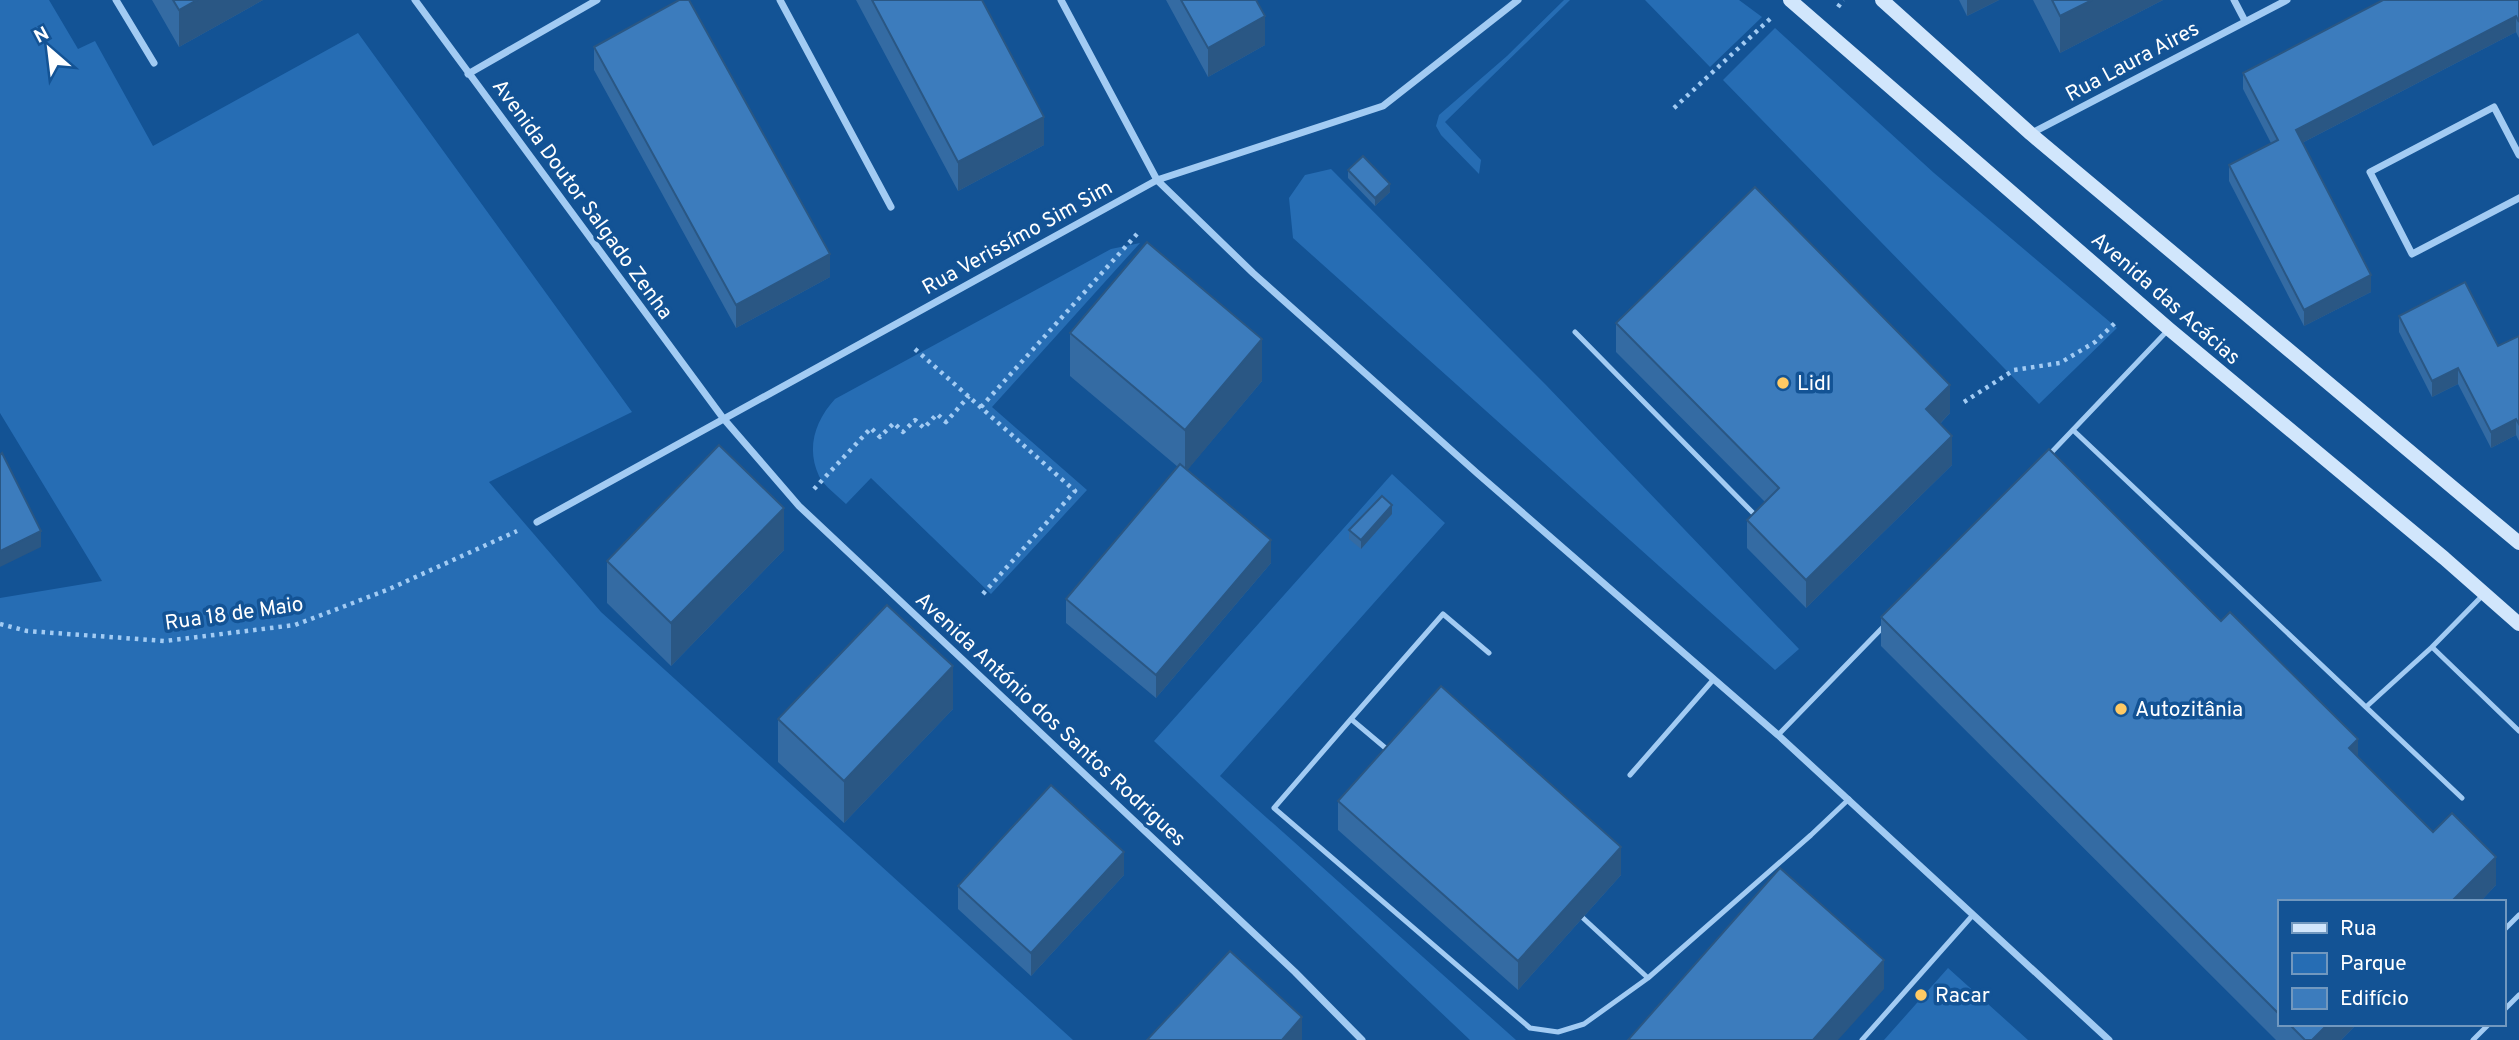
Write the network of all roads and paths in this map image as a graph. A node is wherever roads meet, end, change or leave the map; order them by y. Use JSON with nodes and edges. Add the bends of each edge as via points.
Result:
{"nodes":[{"id":1,"x":116,"y":0,"type":"edge"},
{"id":2,"x":415,"y":0,"type":"edge"},
{"id":3,"x":597,"y":0,"type":"edge"},
{"id":4,"x":780,"y":0,"type":"edge"},
{"id":5,"x":1061,"y":0,"type":"edge"},
{"id":6,"x":1517,"y":0,"type":"edge"},
{"id":7,"x":1790,"y":0,"type":"edge"},
{"id":8,"x":1882,"y":0,"type":"edge"},
{"id":9,"x":2234,"y":0,"type":"edge"},
{"id":10,"x":2287,"y":0,"type":"edge"},
{"id":11,"x":1767,"y":21,"type":"dead end"},
{"id":12,"x":2245,"y":22,"type":"junction"},
{"id":13,"x":154,"y":63,"type":"dead end"},
{"id":14,"x":468,"y":74,"type":"junction"},
{"id":15,"x":1674,"y":108,"type":"dead end"},
{"id":16,"x":2031,"y":134,"type":"junction"},
{"id":17,"x":2519,"y":155,"type":"edge"},
{"id":18,"x":1157,"y":180,"type":"junction"},
{"id":19,"x":2519,"y":198,"type":"edge"},
{"id":20,"x":891,"y":207,"type":"dead end"},
{"id":21,"x":1137,"y":234,"type":"dead end"},
{"id":22,"x":2116,"y":322,"type":"dead end"},
{"id":23,"x":2169,"y":329,"type":"junction"},
{"id":24,"x":1575,"y":332,"type":"dead end"},
{"id":25,"x":915,"y":349,"type":"dead end"},
{"id":26,"x":969,"y":396,"type":"junction"},
{"id":27,"x":1964,"y":401,"type":"dead end"},
{"id":28,"x":981,"y":407,"type":"junction"},
{"id":29,"x":723,"y":418,"type":"junction"},
{"id":30,"x":2073,"y":430,"type":"junction"},
{"id":31,"x":2044,"y":460,"type":"edge"},
{"id":32,"x":799,"y":506,"type":"junction"},
{"id":33,"x":537,"y":522,"type":"joint"},
{"id":34,"x":1762,"y":523,"type":"edge"},
{"id":35,"x":2519,"y":543,"type":"edge"},
{"id":36,"x":2485,"y":594,"type":"junction"},
{"id":37,"x":982,"y":595,"type":"dead end"},
{"id":38,"x":1889,"y":620,"type":"edge"},
{"id":39,"x":0,"y":624,"type":"edge"},
{"id":40,"x":2519,"y":624,"type":"edge"},
{"id":41,"x":2432,"y":647,"type":"junction"},
{"id":42,"x":1489,"y":653,"type":"dead end"},
{"id":43,"x":1713,"y":680,"type":"junction"},
{"id":44,"x":2366,"y":707,"type":"junction"},
{"id":45,"x":1352,"y":719,"type":"junction"},
{"id":46,"x":2519,"y":731,"type":"edge"},
{"id":47,"x":1778,"y":735,"type":"junction"},
{"id":48,"x":1399,"y":760,"type":"edge"},
{"id":49,"x":1630,"y":775,"type":"dead end"},
{"id":50,"x":2462,"y":798,"type":"dead end"},
{"id":51,"x":1849,"y":799,"type":"junction"},
{"id":52,"x":2519,"y":915,"type":"edge"},
{"id":53,"x":1972,"y":916,"type":"junction"},
{"id":54,"x":1583,"y":918,"type":"edge"},
{"id":55,"x":2505,"y":929,"type":"edge"},
{"id":56,"x":1647,"y":978,"type":"junction"},
{"id":57,"x":2519,"y":995,"type":"edge"},
{"id":58,"x":2505,"y":1008,"type":"edge"},
{"id":59,"x":2487,"y":1026,"type":"edge"},
{"id":60,"x":1362,"y":1040,"type":"edge"},
{"id":61,"x":1862,"y":1040,"type":"edge"},
{"id":62,"x":2109,"y":1040,"type":"edge"},
{"id":63,"x":2473,"y":1040,"type":"edge"}],
"edges":[{"from":1,"to":13,"type":"street"},
{"from":2,"to":14,"type":"street","name":"Avenida Doutor Salgado Zenha"},
{"from":3,"to":14,"type":"street"},
{"from":4,"to":20,"type":"street"},
{"from":5,"to":18,"type":"street"},
{"from":6,"to":18,"type":"street","name":"Rua Verissímo Sim Sim","via":[[1383,106]]},
{"from":7,"to":23,"type":"main road","name":"Avenida das Acácias"},
{"from":8,"to":16,"type":"main road","name":"Avenida das Acácias"},
{"from":9,"to":12,"type":"street"},
{"from":10,"to":12,"type":"street","name":"Rua Laura Aires"},
{"from":11,"to":15,"type":"path"},
{"from":12,"to":16,"type":"street","name":"Rua Laura Aires"},
{"from":14,"to":29,"type":"street","name":"Avenida Doutor Salgado Zenha"},
{"from":16,"to":35,"type":"main road","name":"Avenida das Acácias"},
{"from":17,"to":19,"type":"street","via":[[2494,107],[2370,172],[2413,254]]},
{"from":18,"to":29,"type":"street","name":"Rua Verissímo Sim Sim"},
{"from":18,"to":43,"type":"street","via":[[1294,310]]},
{"from":21,"to":28,"type":"path"},
{"from":22,"to":27,"type":"path","via":[[2095,342],[2060,363],[2014,370]]},
{"from":23,"to":30,"type":"lane"},
{"from":23,"to":36,"type":"main road","name":"Avenida das Acácias"},
{"from":24,"to":34,"type":"lane"},
{"from":25,"to":26,"type":"path"},
{"from":26,"to":28,"type":"path"},
{"from":26,"to":32,"type":"path","via":[[946,422],[937,414],[925,428],[915,419],[903,432],[894,424],[880,438],[871,428]]},
{"from":28,"to":37,"type":"path","via":[[1075,491]]},
{"from":29,"to":32,"type":"street","name":"Avenida António dos Santos Rodrigues"},
{"from":29,"to":33,"type":"street","name":"Rua Verissímo Sim Sim"},
{"from":30,"to":31,"type":"lane"},
{"from":30,"to":44,"type":"lane"},
{"from":32,"to":60,"type":"street","name":"Avenida António dos Santos Rodrigues"},
{"from":33,"to":39,"type":"path","name":"Rua 18 de Maio","via":[[387,590],[295,625],[165,641],[27,631]]},
{"from":36,"to":40,"type":"main road","name":"Avenida das Acácias"},
{"from":36,"to":41,"type":"lane"},
{"from":38,"to":47,"type":"lane"},
{"from":41,"to":44,"type":"lane"},
{"from":41,"to":46,"type":"lane"},
{"from":42,"to":45,"type":"lane","via":[[1443,614]]},
{"from":43,"to":47,"type":"street"},
{"from":43,"to":49,"type":"lane"},
{"from":44,"to":50,"type":"lane"},
{"from":45,"to":48,"type":"lane"},
{"from":45,"to":56,"type":"lane","via":[[1275,808],[1530,1028],[1558,1032],[1584,1024]]},
{"from":47,"to":51,"type":"street"},
{"from":51,"to":53,"type":"street"},
{"from":51,"to":56,"type":"lane"},
{"from":52,"to":55,"type":"lane"},
{"from":53,"to":61,"type":"lane"},
{"from":53,"to":62,"type":"street"},
{"from":54,"to":56,"type":"lane"},
{"from":57,"to":58,"type":"lane"},
{"from":59,"to":63,"type":"lane"}]}
